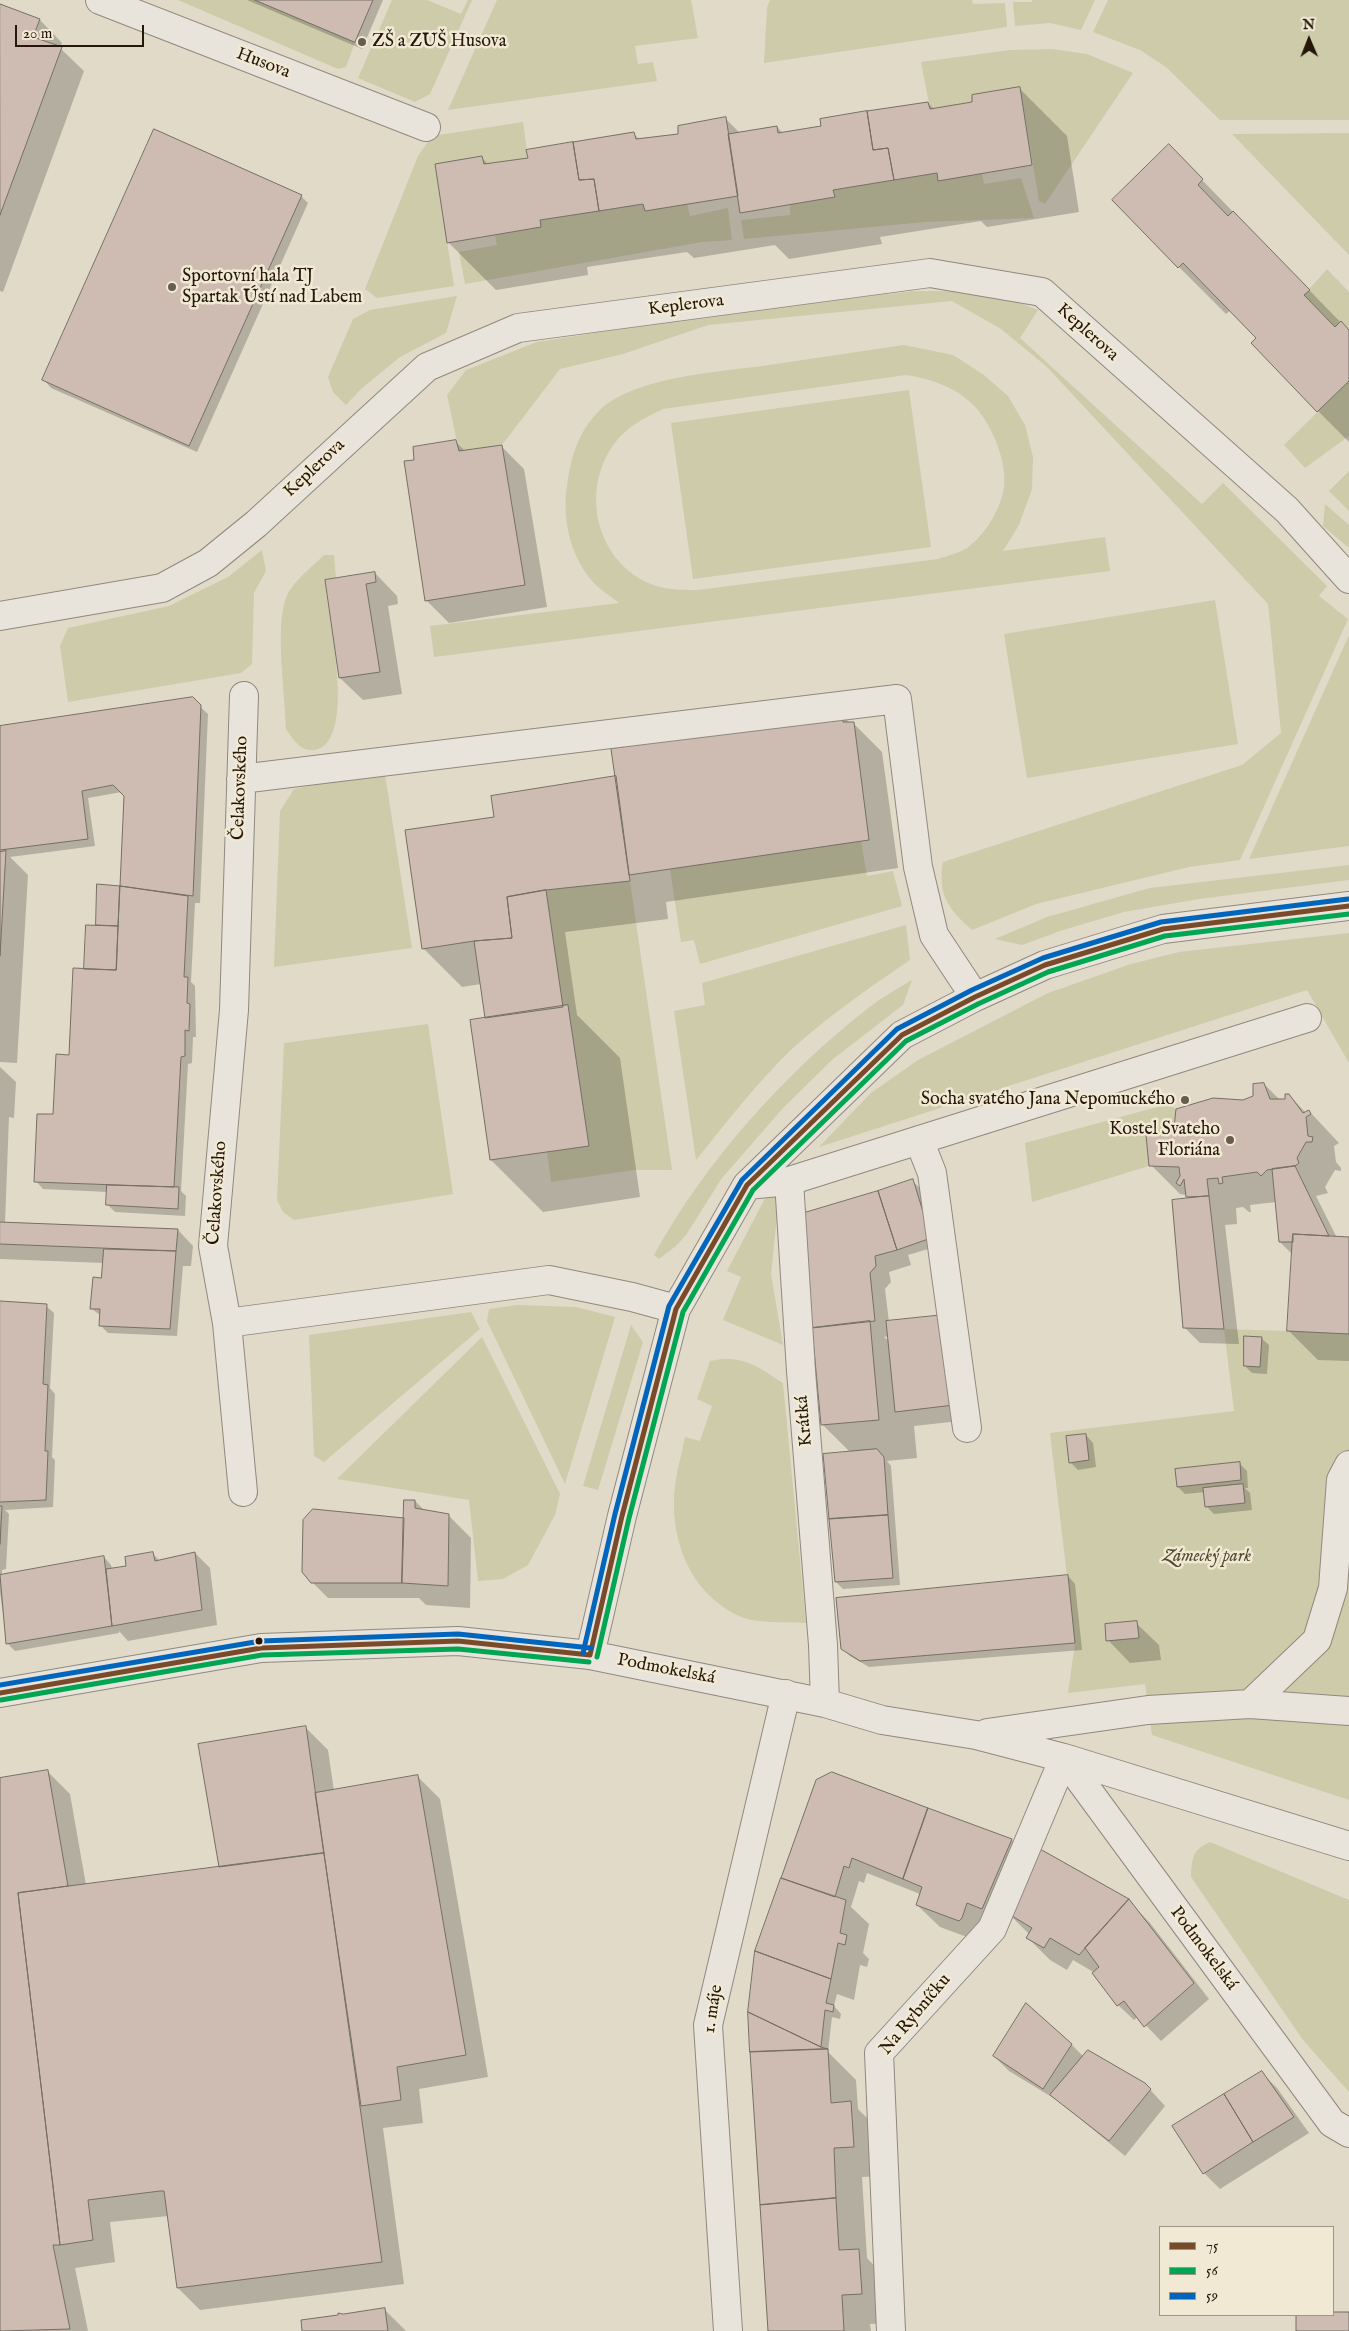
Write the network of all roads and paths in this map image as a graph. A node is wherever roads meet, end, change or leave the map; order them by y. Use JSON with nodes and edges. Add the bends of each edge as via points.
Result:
{"nodes":[{"id":1,"x":100,"y":0,"type":"edge"},
{"id":2,"x":426,"y":127,"type":"dead end"},
{"id":3,"x":1349,"y":579,"type":"edge"},
{"id":4,"x":0,"y":616,"type":"edge"},
{"id":5,"x":244,"y":696,"type":"dead end"},
{"id":6,"x":241,"y":779,"type":"junction"},
{"id":7,"x":1349,"y":906,"type":"edge"},
{"id":8,"x":975,"y":997,"type":"junction"},
{"id":9,"x":1307,"y":1018,"type":"dead end"},
{"id":10,"x":919,"y":1140,"type":"junction"},
{"id":11,"x":789,"y":1181,"type":"junction"},
{"id":12,"x":747,"y":1185,"type":"junction"},
{"id":13,"x":676,"y":1309,"type":"junction"},
{"id":14,"x":227,"y":1323,"type":"junction"},
{"id":15,"x":967,"y":1428,"type":"dead end"},
{"id":16,"x":1349,"y":1465,"type":"edge"},
{"id":17,"x":243,"y":1492,"type":"dead end"},
{"id":18,"x":590,"y":1654,"type":"junction"},
{"id":19,"x":0,"y":1693,"type":"edge"},
{"id":20,"x":786,"y":1694,"type":"junction"},
{"id":21,"x":825,"y":1702,"type":"junction"},
{"id":22,"x":1250,"y":1704,"type":"junction"},
{"id":23,"x":1349,"y":1711,"type":"edge"},
{"id":24,"x":976,"y":1735,"type":"junction"},
{"id":25,"x":1064,"y":1758,"type":"junction"},
{"id":26,"x":1349,"y":1846,"type":"edge"},
{"id":27,"x":1349,"y":2133,"type":"edge"},
{"id":28,"x":728,"y":2331,"type":"edge"},
{"id":29,"x":891,"y":2331,"type":"edge"}],
"edges":[{"from":1,"to":2,"type":"street","name":"Husova"},
{"from":3,"to":4,"type":"street","name":"Keplerova","via":[[1287,510],[1042,292],[930,274],[518,328],[427,367],[256,524],[208,563],[162,588]]},
{"from":5,"to":6,"type":"street","name":"Čelakovského"},
{"from":6,"to":8,"type":"street","via":[[897,699],[918,867],[934,935]]},
{"from":6,"to":14,"type":"street","name":"Čelakovského","via":[[234,1010],[213,1246]]},
{"from":7,"to":8,"type":"street","via":[[1163,930],[1045,965]]},
{"from":8,"to":12,"type":"street","via":[[902,1035]]},
{"from":9,"to":10,"type":"street"},
{"from":10,"to":11,"type":"street"},
{"from":10,"to":15,"type":"street","via":[[932,1173]]},
{"from":11,"to":12,"type":"street"},
{"from":11,"to":21,"type":"street","name":"Krátká","via":[[824,1646]]},
{"from":12,"to":13,"type":"street"},
{"from":13,"to":14,"type":"street","via":[[549,1280]]},
{"from":13,"to":18,"type":"street"},
{"from":14,"to":17,"type":"street","name":"Čelakovského"},
{"from":16,"to":22,"type":"street","via":[[1341,1480],[1333,1588],[1317,1640]]},
{"from":18,"to":19,"type":"street","name":"Podmokelská","via":[[458,1641],[261,1648]]},
{"from":18,"to":20,"type":"street","name":"Podmokelská"},
{"from":20,"to":21,"type":"street","name":"Podmokelská"},
{"from":20,"to":28,"type":"street","name":"1. máje","via":[[708,2025]]},
{"from":21,"to":24,"type":"street","name":"Podmokelská","via":[[882,1720]]},
{"from":22,"to":23,"type":"street"},
{"from":22,"to":24,"type":"street","via":[[1148,1710]]},
{"from":24,"to":25,"type":"street","name":"Podmokelská"},
{"from":25,"to":26,"type":"street","name":"Podmokelská"},
{"from":25,"to":27,"type":"street","name":"Podmokelská","via":[[1332,2123]]},
{"from":25,"to":29,"type":"street","name":"Na Rybníčku","via":[[992,1929],[879,2053]]}]}
